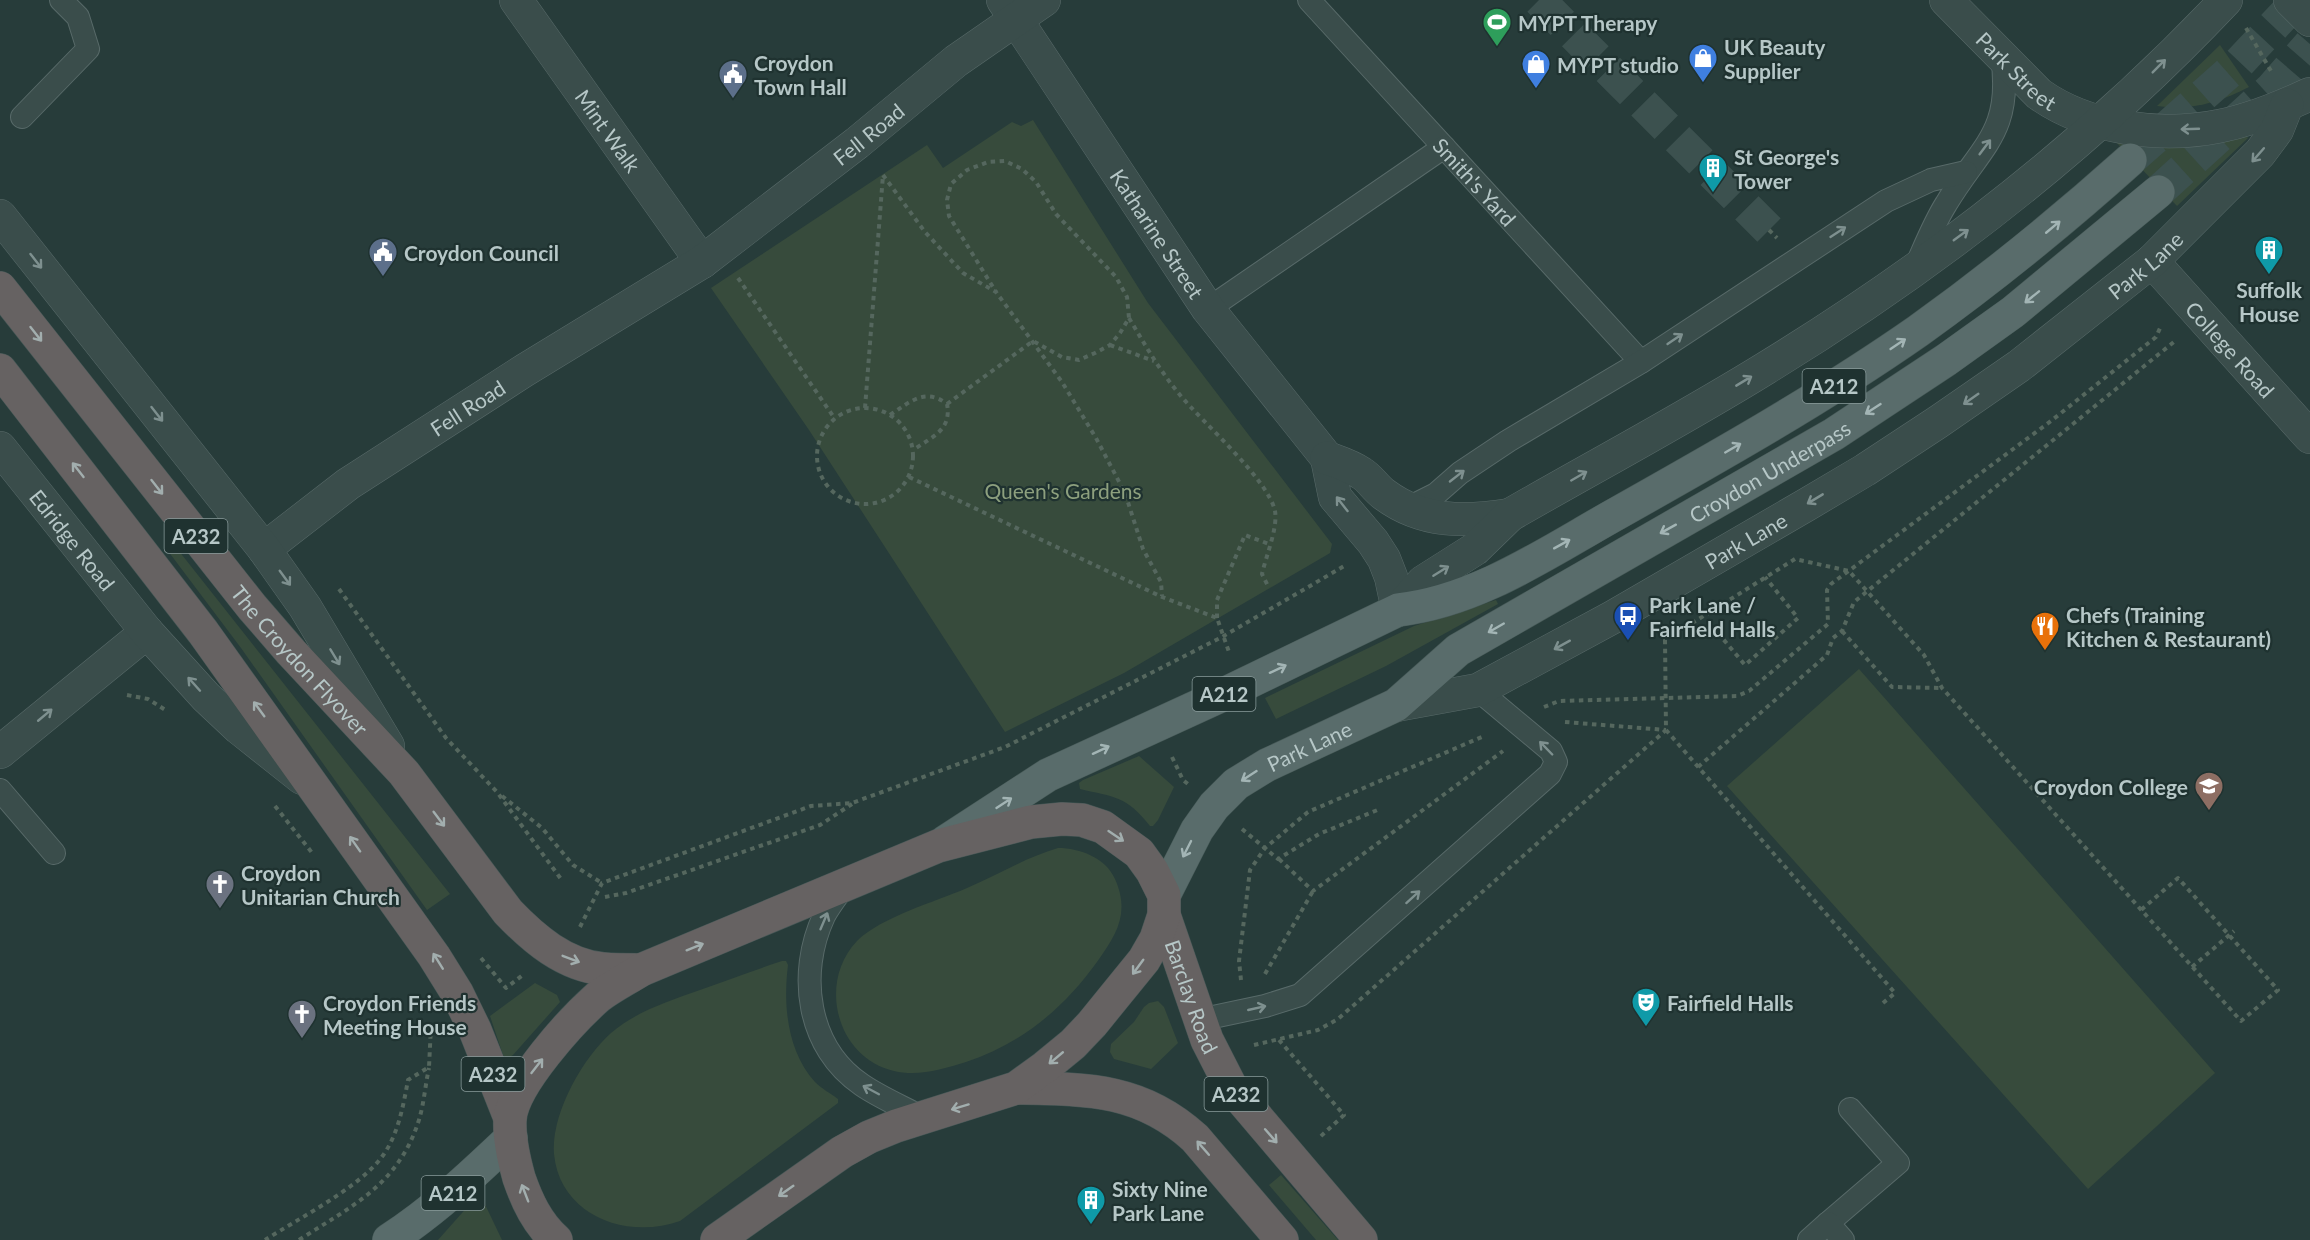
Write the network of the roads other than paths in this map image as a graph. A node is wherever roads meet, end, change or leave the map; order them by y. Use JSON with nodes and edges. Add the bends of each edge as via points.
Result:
{"nodes":[{"id":1,"x":61,"y":0,"type":"edge"},
{"id":2,"x":516,"y":0,"type":"edge"},
{"id":3,"x":1044,"y":0,"type":"edge"},
{"id":4,"x":1309,"y":0,"type":"edge"},
{"id":5,"x":1946,"y":0,"type":"edge"},
{"id":6,"x":2290,"y":0,"type":"edge"},
{"id":7,"x":1008,"y":9,"type":"edge"},
{"id":8,"x":2233,"y":10,"type":"edge"},
{"id":9,"x":2310,"y":20,"type":"edge"},
{"id":10,"x":2002,"y":56,"type":"junction"},
{"id":11,"x":2291,"y":93,"type":"edge"},
{"id":12,"x":22,"y":117,"type":"dead end"},
{"id":13,"x":2101,"y":121,"type":"junction"},
{"id":14,"x":1444,"y":147,"type":"junction"},
{"id":15,"x":2130,"y":160,"type":"tunnel mouth"},
{"id":16,"x":1966,"y":172,"type":"junction"},
{"id":17,"x":2158,"y":192,"type":"tunnel mouth"},
{"id":18,"x":0,"y":216,"type":"edge"},
{"id":19,"x":710,"y":255,"type":"junction"},
{"id":20,"x":2152,"y":261,"type":"junction"},
{"id":21,"x":1914,"y":270,"type":"junction"},
{"id":22,"x":0,"y":288,"type":"edge"},
{"id":23,"x":1208,"y":309,"type":"junction"},
{"id":24,"x":1641,"y":362,"type":"junction"},
{"id":25,"x":0,"y":369,"type":"edge"},
{"id":26,"x":2310,"y":437,"type":"edge"},
{"id":27,"x":0,"y":448,"type":"edge"},
{"id":28,"x":1327,"y":458,"type":"junction"},
{"id":29,"x":1408,"y":508,"type":"junction"},
{"id":30,"x":1510,"y":515,"type":"junction"},
{"id":31,"x":264,"y":549,"type":"junction"},
{"id":32,"x":1398,"y":610,"type":"junction"},
{"id":33,"x":147,"y":632,"type":"junction"},
{"id":34,"x":1478,"y":690,"type":"junction"},
{"id":35,"x":1396,"y":705,"type":"junction"},
{"id":36,"x":0,"y":752,"type":"edge"},
{"id":37,"x":404,"y":772,"type":"junction"},
{"id":38,"x":0,"y":790,"type":"edge"},
{"id":39,"x":318,"y":790,"type":"junction"},
{"id":40,"x":938,"y":846,"type":"junction"},
{"id":41,"x":54,"y":853,"type":"dead end"},
{"id":42,"x":845,"y":885,"type":"junction"},
{"id":43,"x":1164,"y":905,"type":"junction"},
{"id":44,"x":641,"y":970,"type":"junction"},
{"id":45,"x":1199,"y":1020,"type":"junction"},
{"id":46,"x":1016,"y":1088,"type":"junction"},
{"id":47,"x":1850,"y":1109,"type":"dead end"},
{"id":48,"x":923,"y":1118,"type":"junction"},
{"id":49,"x":511,"y":1128,"type":"junction"},
{"id":50,"x":1836,"y":1232,"type":"edge"},
{"id":51,"x":388,"y":1240,"type":"edge"},
{"id":52,"x":556,"y":1240,"type":"edge"},
{"id":53,"x":717,"y":1240,"type":"edge"},
{"id":54,"x":1282,"y":1240,"type":"edge"},
{"id":55,"x":1361,"y":1240,"type":"edge"},
{"id":56,"x":1809,"y":1240,"type":"edge"}],
"edges":[{"from":1,"to":12,"type":"lane","via":[[78,17],[88,49]]},
{"from":2,"to":19,"type":"street","name":"Mint Walk"},
{"from":3,"to":7,"type":"street","name":"Fell Road"},
{"from":4,"to":14,"type":"lane","name":"Smith's Yard"},
{"from":5,"to":10,"type":"street","name":"Park Street"},
{"from":6,"to":9,"type":"street"},
{"from":7,"to":19,"type":"street","name":"Fell Road","via":[[956,61],[857,143]]},
{"from":7,"to":23,"type":"street","name":"Katharine Street"},
{"from":13,"to":8,"type":"street","one_way":true},
{"from":10,"to":13,"type":"street","name":"Park Street","via":[[2052,104]]},
{"from":16,"to":10,"type":"lane","one_way":true,"via":[[1990,142],[2002,113],[2006,79]]},
{"from":11,"to":13,"type":"street","one_way":true,"via":[[2221,126],[2201,129],[2147,129]]},
{"from":11,"to":20,"type":"street","name":"Park Lane","one_way":true,"via":[[2277,130],[2260,153]]},
{"from":21,"to":13,"type":"street","one_way":true,"via":[[2008,199]]},
{"from":14,"to":23,"type":"lane"},
{"from":14,"to":24,"type":"lane","name":"Smith's Yard"},
{"from":32,"to":15,"type":"main road","name":"Croydon Underpass","number":"A212","one_way":true,"via":[[1418,608],[1488,585],[1798,409],[1918,331],[1980,285]]},
{"from":16,"to":21,"type":"lane","via":[[1944,206]]},
{"from":24,"to":16,"type":"lane","one_way":true,"via":[[1886,201],[1931,180]]},
{"from":17,"to":35,"type":"main road","name":"Croydon Underpass","number":"A212","one_way":true,"via":[[2013,312],[1890,398],[1783,464],[1458,650]]},
{"from":18,"to":31,"type":"street","one_way":true},
{"from":19,"to":31,"type":"street","name":"Fell Road","via":[[348,484]]},
{"from":20,"to":26,"type":"street","name":"College Road"},
{"from":20,"to":34,"type":"street","name":"Park Lane","one_way":true,"via":[[2019,366],[1865,470],[1613,617]]},
{"from":30,"to":21,"type":"street","one_way":true,"via":[[1766,368]]},
{"from":22,"to":37,"type":"highway","name":"The Croydon Flyover","number":"A232","one_way":true,"via":[[252,607]]},
{"from":23,"to":28,"type":"street","name":"Katharine Street"},
{"from":29,"to":24,"type":"lane","one_way":true,"via":[[1436,494],[1508,441]]},
{"from":39,"to":25,"type":"highway","number":"A232","one_way":true,"via":[[196,623]]},
{"from":27,"to":33,"type":"street","name":"Edridge Road"},
{"from":28,"to":29,"type":"street","name":"Katharine Street","via":[[1362,473],[1385,495]]},
{"from":32,"to":28,"type":"street","name":"Katharine Street","one_way":true,"via":[[1384,559],[1335,497]]},
{"from":29,"to":30,"type":"street","name":"Katharine Street","via":[[1432,517],[1458,520]]},
{"from":32,"to":30,"type":"street","one_way":true,"via":[[1423,582],[1475,549]]},
{"from":31,"to":37,"type":"street","one_way":true,"via":[[305,607]]},
{"from":40,"to":32,"type":"main road","number":"A212","one_way":true,"via":[[1048,775]]},
{"from":36,"to":33,"type":"street","one_way":true},
{"from":39,"to":33,"type":"street","name":"Edridge Road","one_way":true,"via":[[239,728]]},
{"from":34,"to":35,"type":"street","name":"Park Lane"},
{"from":45,"to":34,"type":"lane","one_way":true,"via":[[1256,1009],[1300,995],[1312,987],[1550,774],[1556,762],[1551,751]]},
{"from":35,"to":43,"type":"main road","name":"Park Lane","number":"A212","one_way":true,"via":[[1267,765],[1236,784],[1197,830]]},
{"from":37,"to":44,"type":"highway","name":"The Croydon Flyover","number":"A232","one_way":true,"via":[[527,932],[571,960],[601,969]]},
{"from":38,"to":41,"type":"lane"},
{"from":49,"to":39,"type":"highway","number":"A232","one_way":true,"via":[[475,1029],[457,993]]},
{"from":40,"to":42,"type":"highway","name":"Barclay Road"},
{"from":40,"to":43,"type":"highway","name":"Barclay Road","one_way":true,"via":[[1031,822],[1082,820],[1103,827],[1138,853],[1152,871]]},
{"from":44,"to":42,"type":"highway","name":"Barclay Road","one_way":true},
{"from":48,"to":42,"type":"lane","one_way":true,"via":[[861,1085],[827,1049],[816,1028],[810,1003],[813,950],[825,916]]},
{"from":43,"to":45,"type":"highway","name":"Barclay Road","number":"A232"},
{"from":43,"to":46,"type":"highway","one_way":true,"via":[[1156,939],[1106,1008],[1073,1044]]},
{"from":49,"to":44,"type":"highway","one_way":true,"via":[[516,1098],[564,1032],[599,996]]},
{"from":45,"to":55,"type":"highway","name":"Barclay Road","number":"A232","one_way":true,"via":[[1231,1087]]},
{"from":46,"to":48,"type":"highway","one_way":true},
{"from":54,"to":46,"type":"highway","number":"A232","one_way":true,"via":[[1195,1138],[1156,1110],[1130,1098],[1100,1092]]},
{"from":47,"to":50,"type":"lane","via":[[1898,1163]]},
{"from":48,"to":53,"type":"highway","one_way":true,"via":[[869,1137],[842,1152]]},
{"from":49,"to":51,"type":"main road","number":"A212","via":[[461,1186]]},
{"from":52,"to":49,"type":"highway","one_way":true,"via":[[526,1198]]},
{"from":50,"to":56,"type":"lane"}]}
